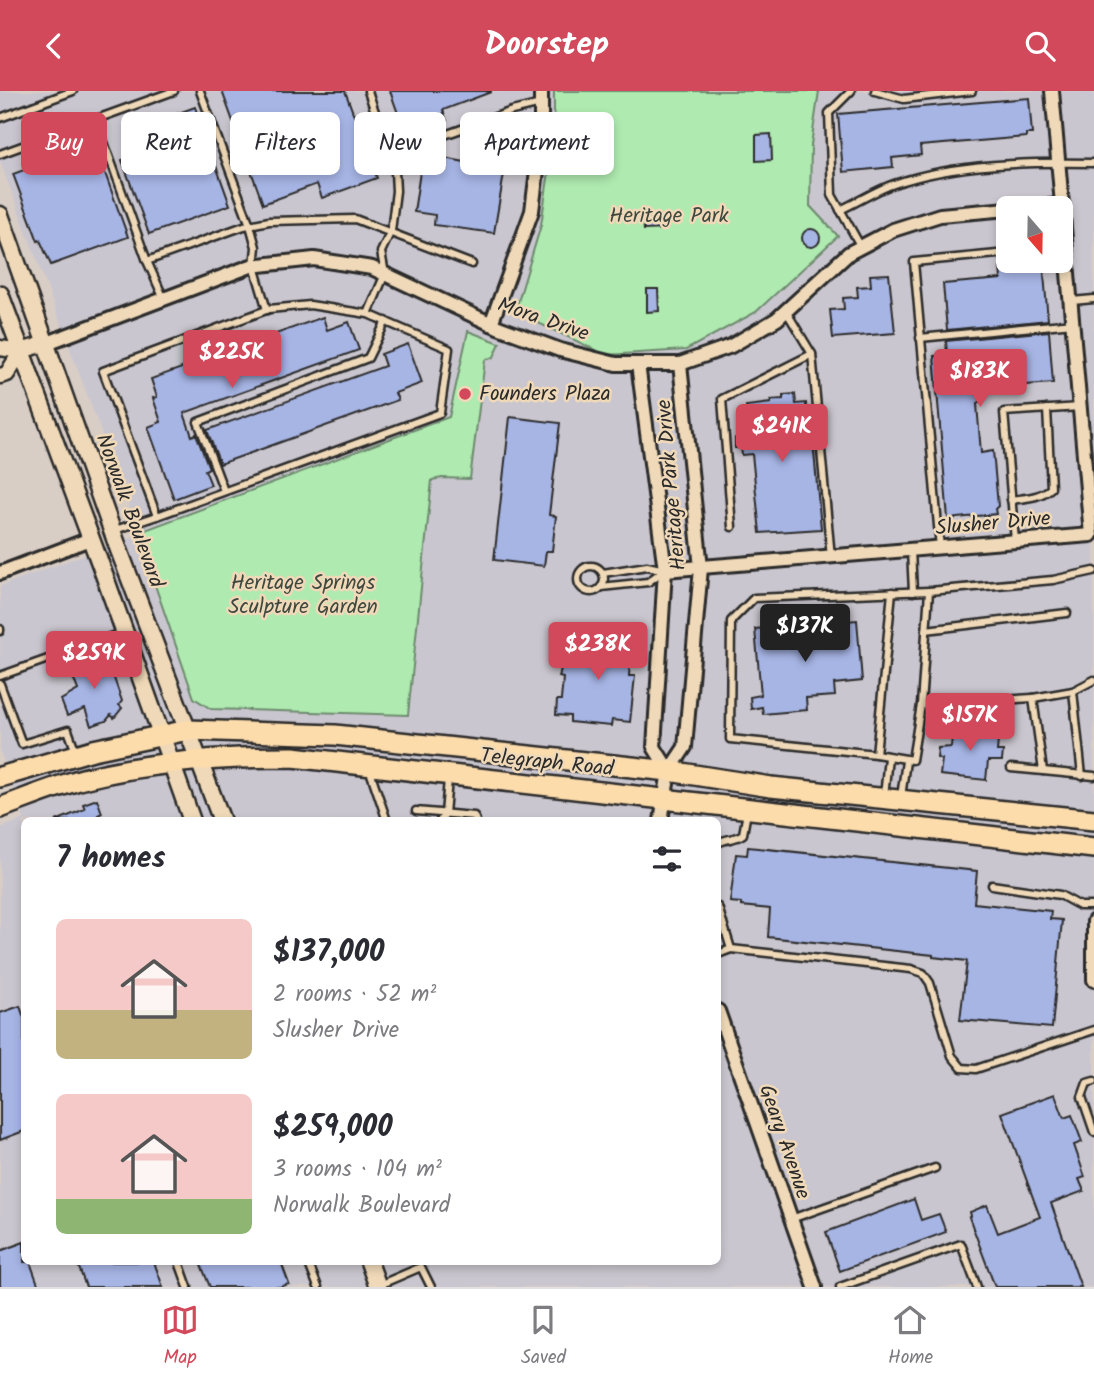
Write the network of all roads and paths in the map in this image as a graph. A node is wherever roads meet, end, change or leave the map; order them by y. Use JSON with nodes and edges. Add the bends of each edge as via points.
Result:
{"nodes":[{"id":1,"x":72,"y":91,"type":"edge"},
{"id":2,"x":174,"y":91,"type":"edge"},
{"id":3,"x":200,"y":91,"type":"edge"},
{"id":4,"x":368,"y":91,"type":"edge"},
{"id":5,"x":851,"y":91,"type":"edge"},
{"id":6,"x":875,"y":91,"type":"edge"},
{"id":7,"x":972,"y":91,"type":"edge"},
{"id":8,"x":1052,"y":91,"type":"edge"},
{"id":9,"x":541,"y":98,"type":"edge"},
{"id":10,"x":375,"y":112,"type":"edge"},
{"id":11,"x":107,"y":116,"type":"edge"},
{"id":12,"x":0,"y":118,"type":"edge"},
{"id":13,"x":446,"y":134,"type":"edge"},
{"id":14,"x":21,"y":147,"type":"edge"},
{"id":15,"x":107,"y":150,"type":"edge"},
{"id":16,"x":0,"y":154,"type":"edge"},
{"id":17,"x":1060,"y":163,"type":"junction"},
{"id":18,"x":1094,"y":163,"type":"edge"},
{"id":19,"x":395,"y":175,"type":"edge"},
{"id":20,"x":1062,"y":196,"type":"edge"},
{"id":21,"x":996,"y":210,"type":"edge"},
{"id":22,"x":840,"y":211,"type":"junction"},
{"id":23,"x":0,"y":215,"type":"edge"},
{"id":24,"x":250,"y":225,"type":"junction"},
{"id":25,"x":390,"y":231,"type":"junction"},
{"id":26,"x":861,"y":247,"type":"junction"},
{"id":27,"x":996,"y":254,"type":"edge"},
{"id":28,"x":147,"y":261,"type":"junction"},
{"id":29,"x":472,"y":264,"type":"dead end"},
{"id":30,"x":254,"y":266,"type":"junction"},
{"id":31,"x":1067,"y":273,"type":"edge"},
{"id":32,"x":385,"y":274,"type":"junction"},
{"id":33,"x":0,"y":294,"type":"edge"},
{"id":34,"x":164,"y":299,"type":"junction"},
{"id":35,"x":1094,"y":299,"type":"edge"},
{"id":36,"x":1071,"y":301,"type":"junction"},
{"id":37,"x":267,"y":310,"type":"junction"},
{"id":38,"x":786,"y":311,"type":"junction"},
{"id":39,"x":368,"y":314,"type":"junction"},
{"id":40,"x":386,"y":321,"type":"junction"},
{"id":41,"x":1073,"y":323,"type":"junction"},
{"id":42,"x":491,"y":324,"type":"junction"},
{"id":43,"x":920,"y":338,"type":"junction"},
{"id":44,"x":47,"y":343,"type":"junction"},
{"id":45,"x":0,"y":348,"type":"edge"},
{"id":46,"x":21,"y":352,"type":"junction"},
{"id":47,"x":812,"y":355,"type":"junction"},
{"id":48,"x":638,"y":364,"type":"junction"},
{"id":49,"x":680,"y":364,"type":"junction"},
{"id":50,"x":0,"y":376,"type":"edge"},
{"id":51,"x":1080,"y":407,"type":"junction"},
{"id":52,"x":1047,"y":409,"type":"junction"},
{"id":53,"x":1088,"y":425,"type":"edge"},
{"id":54,"x":224,"y":491,"type":"junction"},
{"id":55,"x":1011,"y":500,"type":"junction"},
{"id":56,"x":157,"y":516,"type":"junction"},
{"id":57,"x":732,"y":527,"type":"dead end"},
{"id":58,"x":112,"y":531,"type":"junction"},
{"id":59,"x":1092,"y":537,"type":"edge"},
{"id":60,"x":90,"y":539,"type":"junction"},
{"id":61,"x":1015,"y":541,"type":"junction"},
{"id":62,"x":940,"y":548,"type":"junction"},
{"id":63,"x":911,"y":550,"type":"junction"},
{"id":64,"x":831,"y":557,"type":"junction"},
{"id":65,"x":701,"y":568,"type":"junction"},
{"id":66,"x":665,"y":570,"type":"junction"},
{"id":67,"x":1094,"y":571,"type":"edge"},
{"id":68,"x":0,"y":573,"type":"edge"},
{"id":69,"x":603,"y":573,"type":"junction"},
{"id":70,"x":601,"y":587,"type":"junction"},
{"id":71,"x":913,"y":591,"type":"junction"},
{"id":72,"x":929,"y":591,"type":"junction"},
{"id":73,"x":892,"y":592,"type":"junction"},
{"id":74,"x":1067,"y":613,"type":"dead end"},
{"id":75,"x":926,"y":630,"type":"junction"},
{"id":76,"x":124,"y":632,"type":"junction"},
{"id":77,"x":0,"y":676,"type":"edge"},
{"id":78,"x":1094,"y":680,"type":"edge"},
{"id":79,"x":0,"y":684,"type":"edge"},
{"id":80,"x":1073,"y":691,"type":"junction"},
{"id":81,"x":1032,"y":698,"type":"junction"},
{"id":82,"x":920,"y":705,"type":"junction"},
{"id":83,"x":188,"y":730,"type":"junction"},
{"id":84,"x":161,"y":736,"type":"junction"},
{"id":85,"x":76,"y":754,"type":"junction"},
{"id":86,"x":876,"y":754,"type":"junction"},
{"id":87,"x":888,"y":757,"type":"junction"},
{"id":88,"x":200,"y":760,"type":"junction"},
{"id":89,"x":906,"y":761,"type":"junction"},
{"id":90,"x":172,"y":764,"type":"junction"},
{"id":91,"x":369,"y":765,"type":"junction"},
{"id":92,"x":1011,"y":768,"type":"dead end"},
{"id":93,"x":669,"y":771,"type":"junction"},
{"id":94,"x":1043,"y":771,"type":"junction"},
{"id":95,"x":449,"y":775,"type":"junction"},
{"id":96,"x":1082,"y":776,"type":"junction"},
{"id":97,"x":1094,"y":776,"type":"edge"},
{"id":98,"x":0,"y":777,"type":"edge"},
{"id":99,"x":665,"y":798,"type":"junction"},
{"id":100,"x":892,"y":800,"type":"junction"},
{"id":101,"x":748,"y":807,"type":"junction"},
{"id":102,"x":0,"y":808,"type":"edge"},
{"id":103,"x":416,"y":811,"type":"dead end"},
{"id":104,"x":445,"y":814,"type":"junction"},
{"id":105,"x":191,"y":817,"type":"edge"},
{"id":106,"x":221,"y":817,"type":"edge"},
{"id":107,"x":386,"y":817,"type":"edge"},
{"id":108,"x":443,"y":817,"type":"edge"},
{"id":109,"x":474,"y":817,"type":"edge"},
{"id":110,"x":662,"y":817,"type":"edge"},
{"id":111,"x":1094,"y":820,"type":"edge"},
{"id":112,"x":721,"y":841,"type":"edge"},
{"id":113,"x":1094,"y":848,"type":"edge"},
{"id":114,"x":992,"y":885,"type":"dead end"},
{"id":115,"x":1094,"y":906,"type":"edge"},
{"id":116,"x":721,"y":917,"type":"edge"},
{"id":117,"x":1094,"y":921,"type":"edge"},
{"id":118,"x":731,"y":949,"type":"junction"},
{"id":119,"x":721,"y":953,"type":"edge"},
{"id":120,"x":1094,"y":980,"type":"edge"},
{"id":121,"x":721,"y":1020,"type":"edge"},
{"id":122,"x":1094,"y":1030,"type":"edge"},
{"id":123,"x":1094,"y":1081,"type":"edge"},
{"id":124,"x":1094,"y":1132,"type":"edge"},
{"id":125,"x":935,"y":1168,"type":"dead end"},
{"id":126,"x":791,"y":1219,"type":"junction"},
{"id":127,"x":180,"y":1265,"type":"edge"},
{"id":128,"x":309,"y":1265,"type":"edge"},
{"id":129,"x":370,"y":1265,"type":"edge"},
{"id":130,"x":867,"y":1277,"type":"junction"},
{"id":131,"x":376,"y":1286,"type":"edge"},
{"id":132,"x":188,"y":1287,"type":"edge"},
{"id":133,"x":318,"y":1287,"type":"edge"},
{"id":134,"x":431,"y":1287,"type":"edge"},
{"id":135,"x":815,"y":1287,"type":"edge"},
{"id":136,"x":840,"y":1287,"type":"edge"},
{"id":137,"x":871,"y":1287,"type":"edge"},
{"id":138,"x":977,"y":1287,"type":"edge"}],
"edges":[{"from":1,"to":12,"type":"lane"},
{"from":2,"to":11,"type":"lane"},
{"from":3,"to":24,"type":"lane"},
{"from":4,"to":10,"type":"lane"},
{"from":5,"to":22,"type":"lane","via":[[830,113],[832,195]]},
{"from":6,"to":7,"type":"lane","via":[[904,99]]},
{"from":8,"to":17,"type":"street","name":"Slusher Drive"},
{"from":9,"to":13,"type":"lane"},
{"from":9,"to":42,"type":"street","via":[[533,211]]},
{"from":14,"to":16,"type":"lane"},
{"from":15,"to":28,"type":"lane"},
{"from":17,"to":18,"type":"lane"},
{"from":17,"to":20,"type":"street","name":"Slusher Drive"},
{"from":17,"to":22,"type":"lane","via":[[944,170],[892,184]]},
{"from":19,"to":25,"type":"lane"},
{"from":21,"to":26,"type":"street","name":"Mora Drive","via":[[940,215],[893,230]]},
{"from":22,"to":26,"type":"lane"},
{"from":23,"to":44,"type":"main road","name":"Norwalk Boulevard"},
{"from":24,"to":25,"type":"lane","via":[[355,219]]},
{"from":24,"to":28,"type":"lane"},
{"from":24,"to":30,"type":"lane","via":[[256,247]]},
{"from":25,"to":29,"type":"lane"},
{"from":25,"to":32,"type":"lane","via":[[381,252]]},
{"from":26,"to":38,"type":"street","name":"Mora Drive"},
{"from":27,"to":43,"type":"lane","via":[[914,262]]},
{"from":28,"to":34,"type":"lane"},
{"from":30,"to":32,"type":"street","name":"Mora Drive","via":[[314,259]]},
{"from":30,"to":34,"type":"street","name":"Mora Drive"},
{"from":30,"to":37,"type":"lane"},
{"from":31,"to":36,"type":"street","name":"Slusher Drive"},
{"from":32,"to":39,"type":"lane"},
{"from":32,"to":42,"type":"street","name":"Mora Drive"},
{"from":33,"to":46,"type":"main road"},
{"from":34,"to":44,"type":"street","name":"Mora Drive"},
{"from":35,"to":36,"type":"lane"},
{"from":36,"to":41,"type":"street","name":"Slusher Drive"},
{"from":37,"to":39,"type":"lane","via":[[310,305]]},
{"from":37,"to":56,"type":"lane","via":[[103,371]]},
{"from":38,"to":47,"type":"lane"},
{"from":38,"to":49,"type":"street","name":"Mora Drive","via":[[731,346]]},
{"from":39,"to":40,"type":"lane"},
{"from":40,"to":54,"type":"lane","via":[[368,358],[198,422]]},
{"from":40,"to":54,"type":"lane","via":[[449,349],[440,413]]},
{"from":41,"to":43,"type":"lane"},
{"from":41,"to":51,"type":"street","name":"Slusher Drive"},
{"from":42,"to":48,"type":"street","name":"Mora Drive","via":[[561,350],[616,364]]},
{"from":43,"to":62,"type":"lane"},
{"from":44,"to":46,"type":"street"},
{"from":44,"to":58,"type":"main road","name":"Norwalk Boulevard"},
{"from":45,"to":46,"type":"street"},
{"from":46,"to":50,"type":"street","via":[[7,374]]},
{"from":46,"to":60,"type":"main road"},
{"from":47,"to":57,"type":"lane","via":[[722,399]]},
{"from":47,"to":64,"type":"lane"},
{"from":48,"to":49,"type":"street","name":"Mora Drive"},
{"from":48,"to":66,"type":"street","name":"Heritage Park Drive"},
{"from":49,"to":65,"type":"street","name":"Heritage Park Drive"},
{"from":51,"to":52,"type":"lane"},
{"from":51,"to":53,"type":"street","name":"Slusher Drive"},
{"from":52,"to":55,"type":"lane","via":[[1051,488],[1032,498]]},
{"from":52,"to":55,"type":"lane","via":[[1004,412]]},
{"from":53,"to":59,"type":"street","name":"Slusher Drive"},
{"from":54,"to":56,"type":"lane"},
{"from":55,"to":61,"type":"lane"},
{"from":56,"to":58,"type":"lane"},
{"from":58,"to":83,"type":"main road","name":"Norwalk Boulevard"},
{"from":59,"to":61,"type":"street","name":"Slusher Drive"},
{"from":60,"to":68,"type":"street"},
{"from":60,"to":76,"type":"main road"},
{"from":61,"to":62,"type":"street","name":"Slusher Drive"},
{"from":62,"to":63,"type":"street","name":"Slusher Drive"},
{"from":63,"to":64,"type":"street","name":"Slusher Drive"},
{"from":63,"to":71,"type":"lane"},
{"from":64,"to":65,"type":"street","name":"Slusher Drive"},
{"from":65,"to":66,"type":"street","name":"Slusher Drive"},
{"from":65,"to":93,"type":"street","name":"Heritage Park Drive","via":[[685,747]]},
{"from":66,"to":69,"type":"lane","via":[[648,566]]},
{"from":66,"to":70,"type":"lane","via":[[648,582]]},
{"from":66,"to":93,"type":"street","name":"Heritage Park Drive","via":[[654,747]]},
{"from":67,"to":72,"type":"lane","via":[[1054,580]]},
{"from":69,"to":70,"type":"lane"},
{"from":69,"to":70,"type":"lane","via":[[590,566],[581,571],[578,580],[587,591]]},
{"from":71,"to":72,"type":"lane"},
{"from":71,"to":73,"type":"lane"},
{"from":72,"to":75,"type":"lane"},
{"from":73,"to":86,"type":"lane"},
{"from":73,"to":86,"type":"lane","via":[[754,598],[731,621],[730,739]]},
{"from":74,"to":75,"type":"lane"},
{"from":75,"to":82,"type":"lane"},
{"from":76,"to":77,"type":"lane"},
{"from":76,"to":84,"type":"main road"},
{"from":78,"to":80,"type":"lane"},
{"from":79,"to":85,"type":"lane","via":[[22,744],[68,730]]},
{"from":80,"to":81,"type":"lane"},
{"from":80,"to":96,"type":"lane"},
{"from":81,"to":82,"type":"lane"},
{"from":81,"to":94,"type":"lane"},
{"from":82,"to":89,"type":"lane","via":[[912,760]]},
{"from":83,"to":84,"type":"main road","name":"Telegraph Road"},
{"from":83,"to":88,"type":"main road","name":"Norwalk Boulevard"},
{"from":83,"to":93,"type":"main road","name":"Telegraph Road","via":[[335,735]]},
{"from":84,"to":85,"type":"main road","name":"Telegraph Road"},
{"from":84,"to":90,"type":"main road"},
{"from":85,"to":98,"type":"main road","name":"Telegraph Road"},
{"from":86,"to":87,"type":"lane"},
{"from":87,"to":89,"type":"lane"},
{"from":87,"to":100,"type":"lane"},
{"from":88,"to":90,"type":"main road","name":"Telegraph Road"},
{"from":88,"to":91,"type":"main road","name":"Telegraph Road","via":[[293,757]]},
{"from":88,"to":106,"type":"main road","name":"Norwalk Boulevard"},
{"from":89,"to":100,"type":"lane"},
{"from":90,"to":102,"type":"main road","name":"Telegraph Road","via":[[88,777]]},
{"from":90,"to":105,"type":"main road"},
{"from":91,"to":95,"type":"main road","name":"Telegraph Road"},
{"from":91,"to":107,"type":"lane"},
{"from":92,"to":94,"type":"lane"},
{"from":93,"to":99,"type":"street"},
{"from":93,"to":100,"type":"main road","name":"Telegraph Road"},
{"from":94,"to":96,"type":"lane"},
{"from":95,"to":99,"type":"main road","name":"Telegraph Road"},
{"from":95,"to":104,"type":"lane"},
{"from":96,"to":97,"type":"lane"},
{"from":99,"to":101,"type":"main road","name":"Telegraph Road"},
{"from":99,"to":110,"type":"street"},
{"from":100,"to":111,"type":"main road","name":"Telegraph Road"},
{"from":101,"to":112,"type":"lane","via":[[743,834]]},
{"from":101,"to":113,"type":"main road","name":"Telegraph Road"},
{"from":103,"to":104,"type":"lane"},
{"from":104,"to":108,"type":"lane"},
{"from":104,"to":109,"type":"lane"},
{"from":114,"to":115,"type":"lane","via":[[1060,895],[1080,906]]},
{"from":116,"to":118,"type":"lane"},
{"from":117,"to":120,"type":"street"},
{"from":118,"to":119,"type":"lane"},
{"from":118,"to":122,"type":"lane","via":[[923,973],[952,1056],[962,1068],[976,1069]]},
{"from":121,"to":126,"type":"street","name":"Geary Avenue"},
{"from":123,"to":124,"type":"lane","via":[[1087,1083],[1082,1097]]},
{"from":125,"to":126,"type":"lane"},
{"from":126,"to":135,"type":"street","name":"Geary Avenue"},
{"from":127,"to":132,"type":"lane"},
{"from":128,"to":133,"type":"lane"},
{"from":129,"to":131,"type":"main road"},
{"from":130,"to":136,"type":"lane"},
{"from":130,"to":137,"type":"lane"},
{"from":130,"to":138,"type":"lane","via":[[961,1244]]},
{"from":131,"to":134,"type":"lane","via":[[421,1267]]}]}
